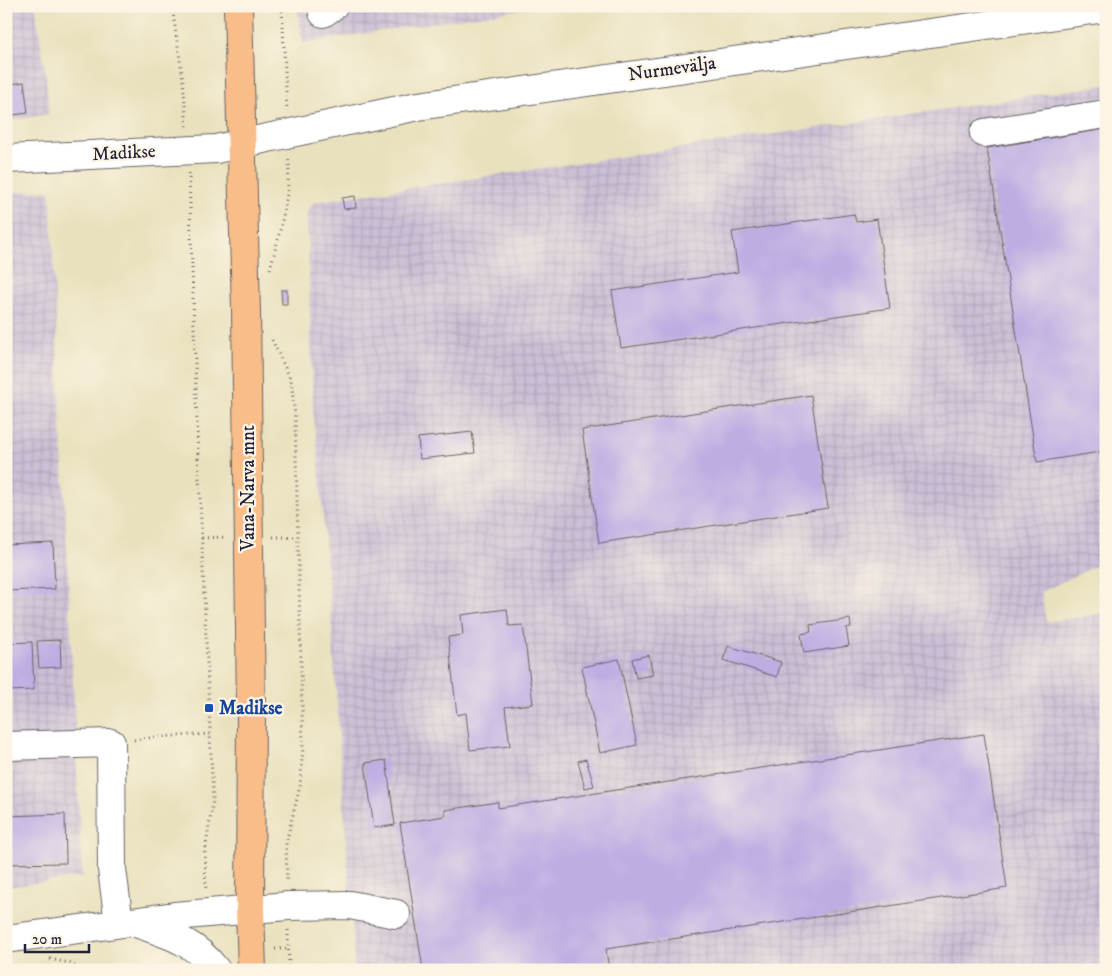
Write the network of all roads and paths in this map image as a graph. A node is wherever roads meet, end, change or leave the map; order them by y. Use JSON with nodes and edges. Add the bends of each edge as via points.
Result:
{"nodes":[{"id":1,"x":172,"y":6,"type":"edge"},
{"id":2,"x":238,"y":6,"type":"edge"},
{"id":3,"x":282,"y":6,"type":"edge"},
{"id":4,"x":322,"y":6,"type":"edge"},
{"id":5,"x":334,"y":6,"type":"edge"},
{"id":6,"x":1106,"y":8,"type":"edge"},
{"id":7,"x":1106,"y":114,"type":"edge"},
{"id":8,"x":984,"y":132,"type":"dead end"},
{"id":9,"x":288,"y":134,"type":"junction"},
{"id":10,"x":242,"y":144,"type":"junction"},
{"id":11,"x":189,"y":150,"type":"junction"},
{"id":12,"x":6,"y":159,"type":"edge"},
{"id":13,"x":270,"y":271,"type":"dead end"},
{"id":14,"x":272,"y":336,"type":"dead end"},
{"id":15,"x":210,"y":734,"type":"junction"},
{"id":16,"x":111,"y":743,"type":"junction"},
{"id":17,"x":6,"y":746,"type":"edge"},
{"id":18,"x":288,"y":906,"type":"junction"},
{"id":19,"x":250,"y":909,"type":"junction"},
{"id":20,"x":209,"y":913,"type":"junction"},
{"id":21,"x":396,"y":914,"type":"dead end"},
{"id":22,"x":126,"y":922,"type":"junction"},
{"id":23,"x":6,"y":939,"type":"edge"},
{"id":24,"x":46,"y":958,"type":"dead end"},
{"id":25,"x":82,"y":970,"type":"edge"},
{"id":26,"x":216,"y":970,"type":"edge"},
{"id":27,"x":252,"y":970,"type":"edge"},
{"id":28,"x":289,"y":970,"type":"edge"}],
"edges":[{"from":1,"to":11,"type":"path"},
{"from":2,"to":10,"type":"main road","name":"Vana-Narva mnt"},
{"from":3,"to":9,"type":"path"},
{"from":4,"to":5,"type":"street","via":[[323,13]]},
{"from":6,"to":9,"type":"street","name":"Nurmevälja","via":[[418,106]]},
{"from":7,"to":8,"type":"street"},
{"from":9,"to":10,"type":"street","name":"Nurmevälja"},
{"from":9,"to":13,"type":"path","via":[[289,180]]},
{"from":10,"to":11,"type":"street","name":"Madikse"},
{"from":10,"to":19,"type":"main road","name":"Vana-Narva mnt","via":[[248,419]]},
{"from":11,"to":12,"type":"street","name":"Madikse"},
{"from":11,"to":15,"type":"path"},
{"from":14,"to":18,"type":"path","via":[[272,343],[291,380],[295,415],[303,748],[300,786],[286,844]]},
{"from":15,"to":16,"type":"path"},
{"from":15,"to":20,"type":"path","via":[[213,801],[205,852]]},
{"from":16,"to":17,"type":"street"},
{"from":16,"to":22,"type":"street","via":[[112,869]]},
{"from":18,"to":19,"type":"street"},
{"from":18,"to":21,"type":"street","via":[[350,905]]},
{"from":18,"to":28,"type":"path"},
{"from":19,"to":20,"type":"street"},
{"from":19,"to":27,"type":"main road","name":"Vana-Narva mnt"},
{"from":20,"to":22,"type":"street"},
{"from":22,"to":23,"type":"street"},
{"from":22,"to":26,"type":"street","via":[[173,935],[189,944]]},
{"from":24,"to":25,"type":"path","via":[[69,962]]}]}
